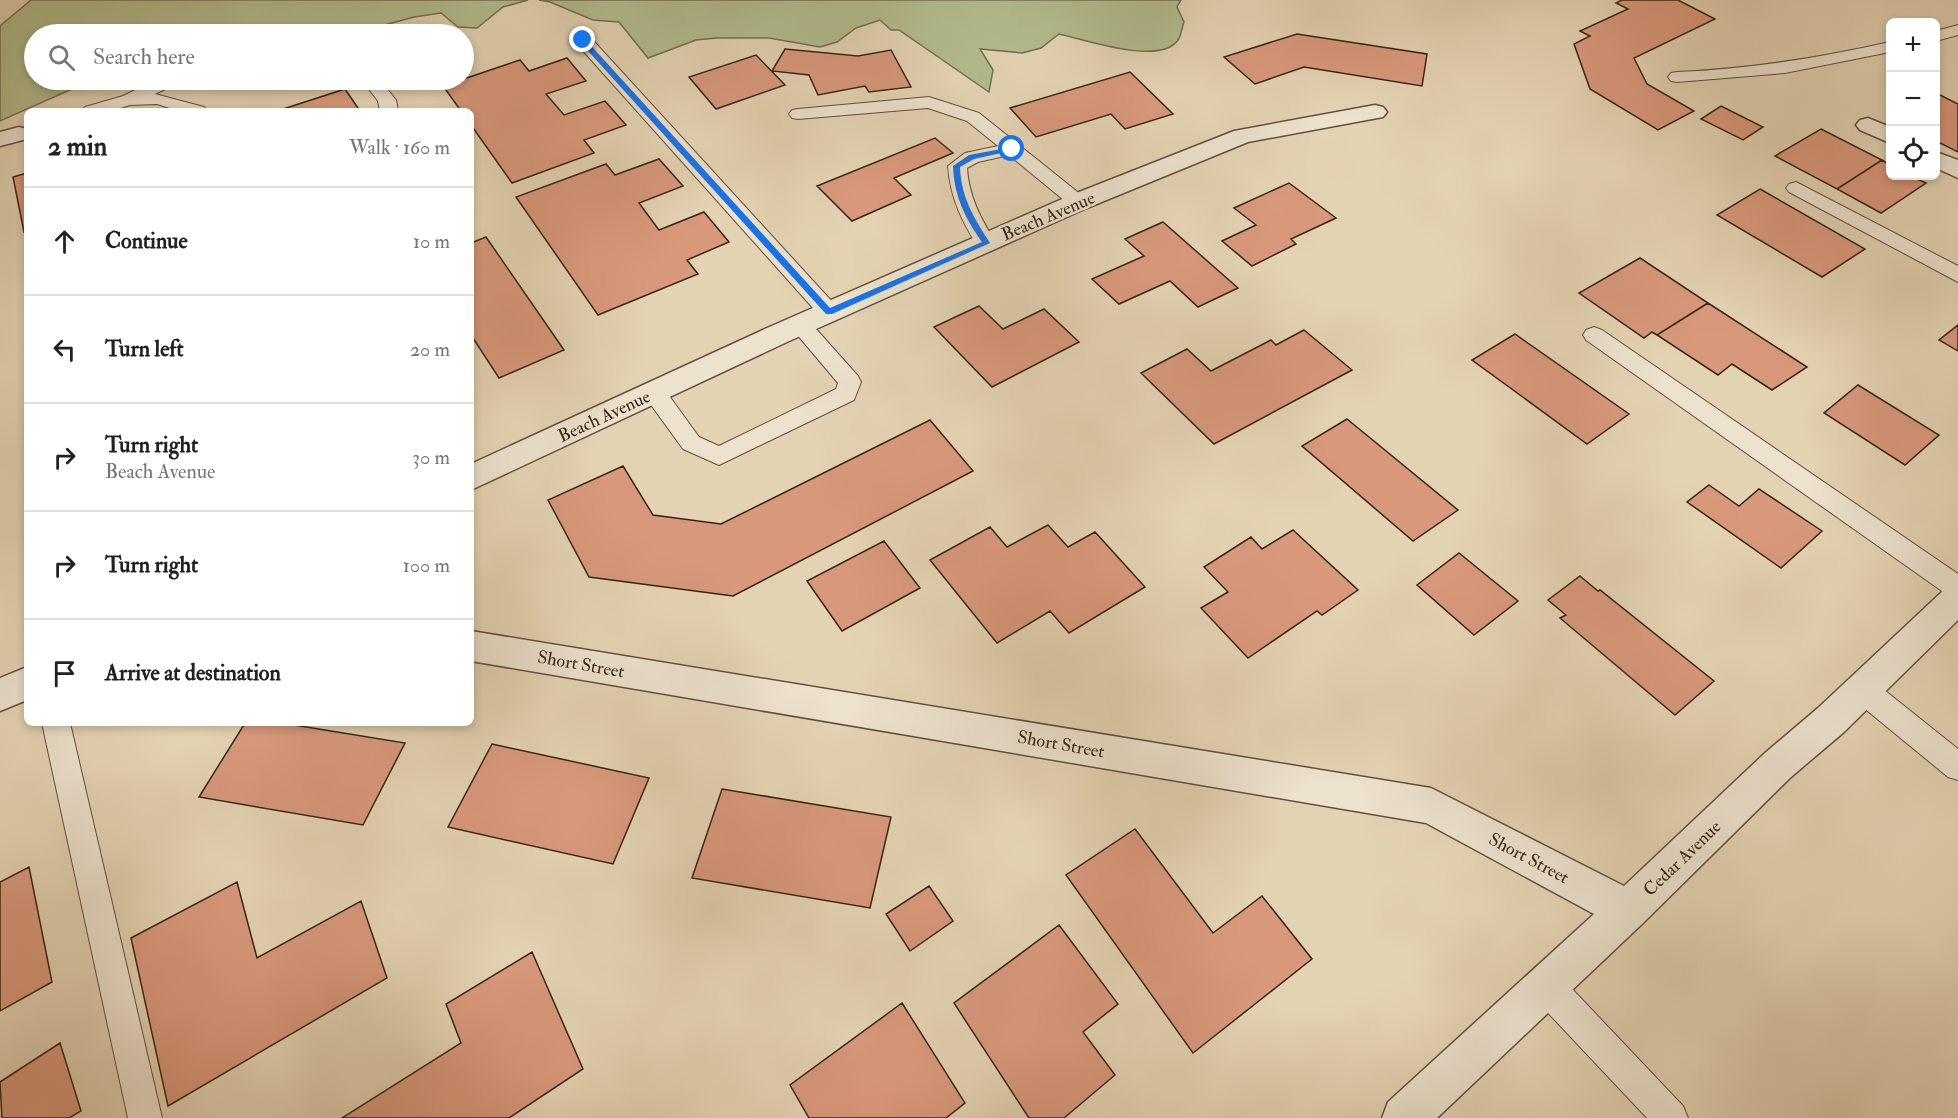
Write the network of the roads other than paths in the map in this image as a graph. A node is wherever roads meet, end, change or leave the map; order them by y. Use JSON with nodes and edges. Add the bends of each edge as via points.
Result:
{"nodes":[{"id":1,"x":1958,"y":30,"type":"edge"},
{"id":2,"x":1940,"y":35,"type":"edge"},
{"id":3,"x":583,"y":40,"type":"dead end"},
{"id":4,"x":1886,"y":48,"type":"edge"},
{"id":5,"x":1677,"y":77,"type":"dead end"},
{"id":6,"x":148,"y":90,"type":"edge"},
{"id":7,"x":379,"y":90,"type":"edge"},
{"id":8,"x":129,"y":99,"type":"junction"},
{"id":9,"x":100,"y":108,"type":"edge"},
{"id":10,"x":188,"y":108,"type":"edge"},
{"id":11,"x":389,"y":108,"type":"edge"},
{"id":12,"x":1375,"y":112,"type":"dead end"},
{"id":13,"x":798,"y":114,"type":"dead end"},
{"id":14,"x":1868,"y":125,"type":"dead end"},
{"id":15,"x":1886,"y":134,"type":"edge"},
{"id":16,"x":1012,"y":149,"type":"junction"},
{"id":17,"x":1940,"y":161,"type":"edge"},
{"id":18,"x":1958,"y":170,"type":"edge"},
{"id":19,"x":1796,"y":188,"type":"dead end"},
{"id":20,"x":1078,"y":202,"type":"junction"},
{"id":21,"x":986,"y":243,"type":"junction"},
{"id":22,"x":1958,"y":275,"type":"edge"},
{"id":23,"x":829,"y":312,"type":"junction"},
{"id":24,"x":800,"y":325,"type":"junction"},
{"id":25,"x":1594,"y":335,"type":"dead end"},
{"id":26,"x":654,"y":392,"type":"junction"},
{"id":27,"x":474,"y":477,"type":"edge"},
{"id":28,"x":1958,"y":588,"type":"edge"},
{"id":29,"x":1958,"y":598,"type":"edge"},
{"id":30,"x":474,"y":646,"type":"edge"},
{"id":31,"x":24,"y":684,"type":"edge"},
{"id":32,"x":1863,"y":690,"type":"junction"},
{"id":33,"x":0,"y":695,"type":"edge"},
{"id":34,"x":57,"y":726,"type":"edge"},
{"id":35,"x":1958,"y":767,"type":"edge"},
{"id":36,"x":1628,"y":910,"type":"junction"},
{"id":37,"x":1546,"y":986,"type":"junction"},
{"id":38,"x":145,"y":1118,"type":"edge"},
{"id":39,"x":1404,"y":1118,"type":"edge"},
{"id":40,"x":1671,"y":1118,"type":"edge"}],
"edges":[{"from":1,"to":2,"type":"lane"},
{"from":3,"to":23,"type":"lane"},
{"from":4,"to":5,"type":"lane","via":[[1752,74]]},
{"from":6,"to":8,"type":"lane"},
{"from":7,"to":11,"type":"lane"},
{"from":8,"to":9,"type":"lane"},
{"from":8,"to":10,"type":"lane","via":[[158,99]]},
{"from":12,"to":20,"type":"street","name":"Beach Avenue","via":[[1242,136]]},
{"from":13,"to":16,"type":"lane","via":[[929,102],[973,117]]},
{"from":14,"to":15,"type":"street"},
{"from":16,"to":20,"type":"lane"},
{"from":16,"to":21,"type":"lane","via":[[972,157],[957,166],[957,185],[968,216]]},
{"from":17,"to":18,"type":"street"},
{"from":19,"to":22,"type":"lane"},
{"from":20,"to":21,"type":"street","name":"Beach Avenue"},
{"from":21,"to":23,"type":"street","name":"Beach Avenue"},
{"from":23,"to":24,"type":"street","name":"Beach Avenue"},
{"from":24,"to":26,"type":"street","name":"Beach Avenue"},
{"from":24,"to":26,"type":"lane","via":[[850,382],[846,394],[719,456],[691,442]]},
{"from":25,"to":28,"type":"lane"},
{"from":26,"to":27,"type":"street","name":"Beach Avenue"},
{"from":29,"to":32,"type":"street","name":"Cedar Avenue"},
{"from":30,"to":36,"type":"street","name":"Short Street","via":[[1431,806]]},
{"from":31,"to":33,"type":"street"},
{"from":32,"to":35,"type":"lane"},
{"from":32,"to":36,"type":"street","name":"Cedar Avenue","via":[[1778,765]]},
{"from":34,"to":38,"type":"lane"},
{"from":36,"to":37,"type":"street","name":"Cedar Avenue"},
{"from":37,"to":39,"type":"street","name":"Cedar Avenue"},
{"from":37,"to":40,"type":"lane"}]}
